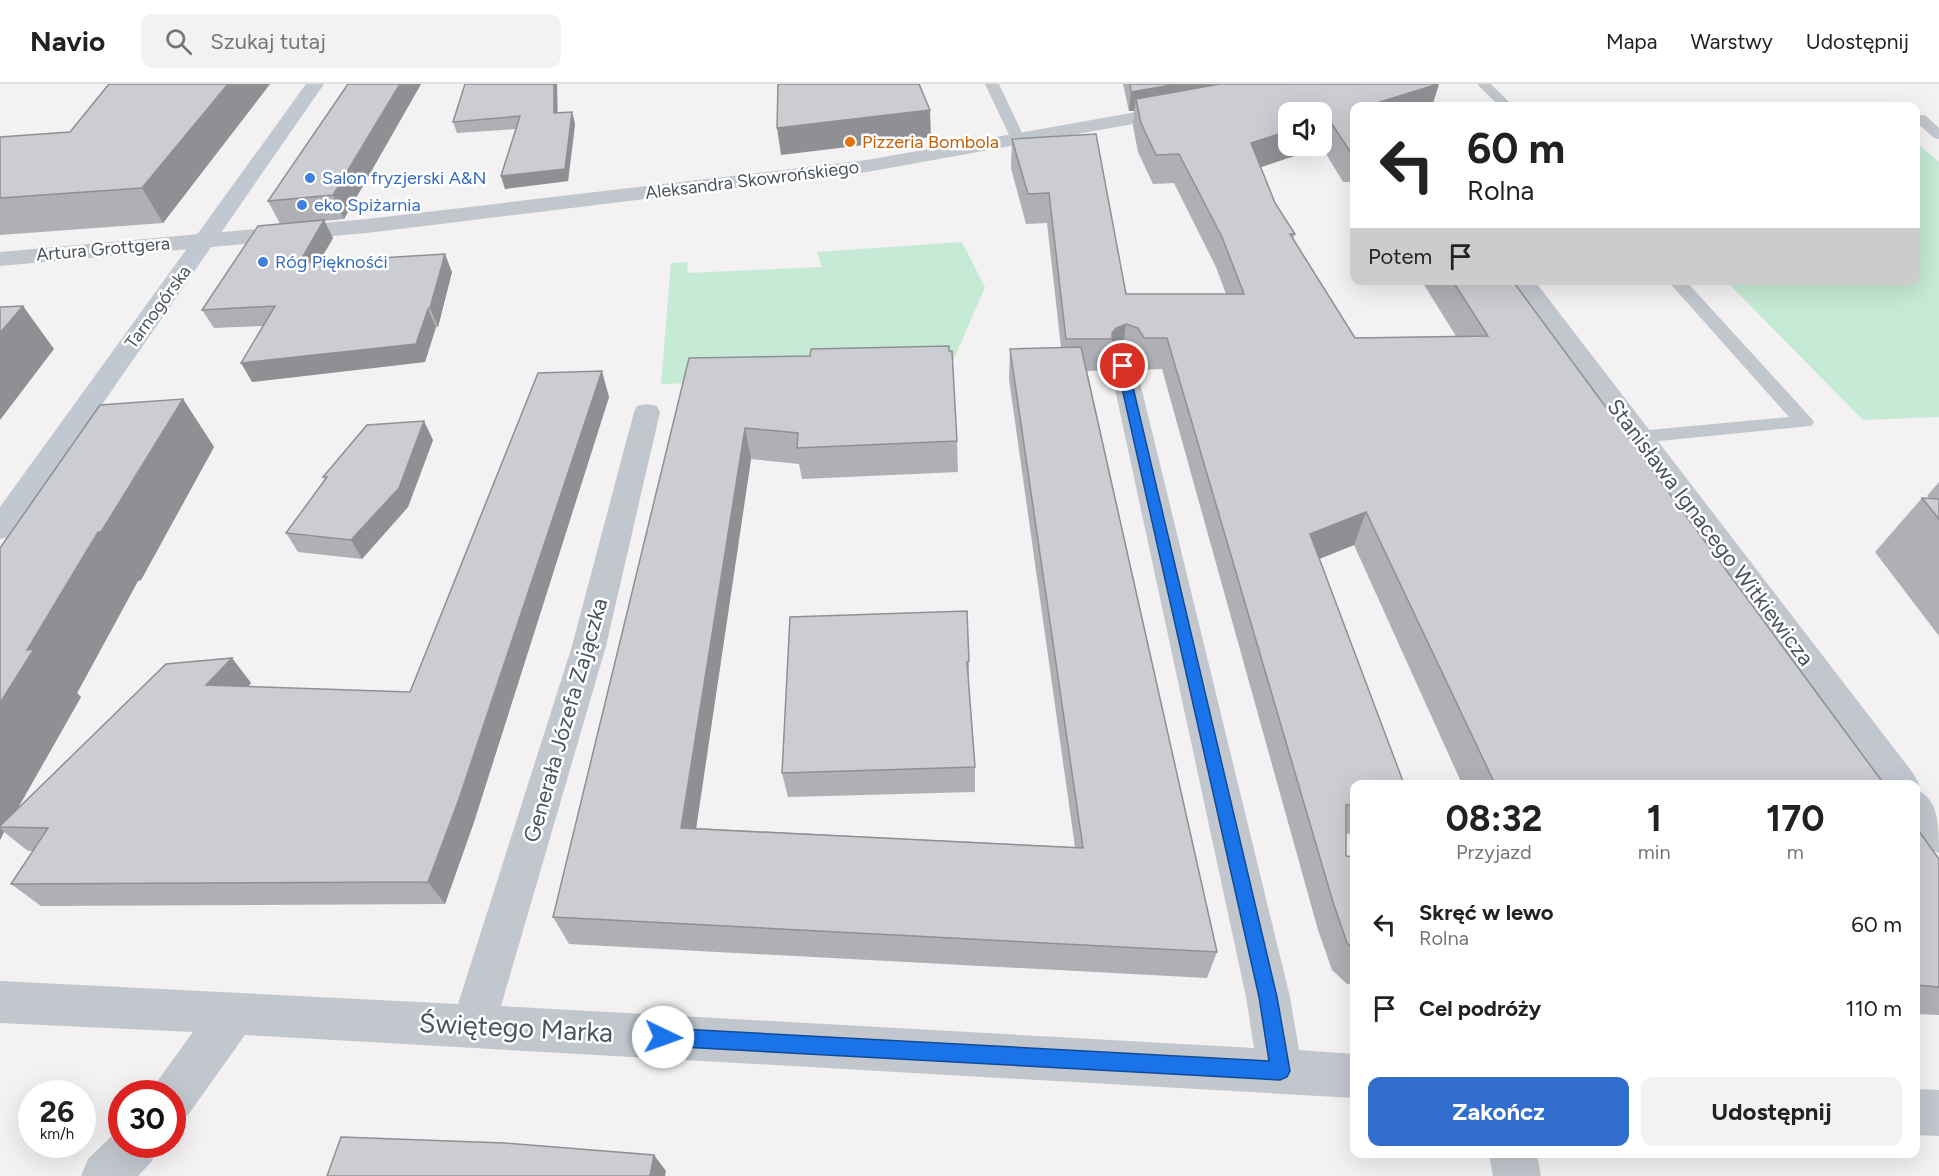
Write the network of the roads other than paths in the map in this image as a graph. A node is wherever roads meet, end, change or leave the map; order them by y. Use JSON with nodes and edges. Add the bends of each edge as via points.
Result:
{"nodes":[{"id":1,"x":315,"y":84,"type":"edge"},
{"id":2,"x":992,"y":84,"type":"edge"},
{"id":3,"x":1484,"y":84,"type":"edge"},
{"id":4,"x":1502,"y":102,"type":"edge"},
{"id":5,"x":1194,"y":107,"type":"edge"},
{"id":6,"x":1920,"y":118,"type":"edge"},
{"id":7,"x":1920,"y":120,"type":"edge"},
{"id":8,"x":1939,"y":121,"type":"edge"},
{"id":9,"x":1939,"y":135,"type":"edge"},
{"id":10,"x":1018,"y":139,"type":"junction"},
{"id":11,"x":207,"y":239,"type":"junction"},
{"id":12,"x":0,"y":258,"type":"edge"},
{"id":13,"x":1526,"y":285,"type":"edge"},
{"id":14,"x":1680,"y":285,"type":"edge"},
{"id":15,"x":1123,"y":366,"type":"dead end"},
{"id":16,"x":647,"y":412,"type":"dead end"},
{"id":17,"x":1639,"y":437,"type":"junction"},
{"id":18,"x":0,"y":528,"type":"edge"},
{"id":19,"x":1897,"y":780,"type":"edge"},
{"id":20,"x":1920,"y":810,"type":"edge"},
{"id":21,"x":1939,"y":836,"type":"edge"},
{"id":22,"x":0,"y":1002,"type":"edge"},
{"id":23,"x":234,"y":1013,"type":"junction"},
{"id":24,"x":473,"y":1026,"type":"junction"},
{"id":25,"x":1280,"y":1071,"type":"junction"},
{"id":26,"x":1350,"y":1076,"type":"edge"},
{"id":27,"x":186,"y":1080,"type":"edge"},
{"id":28,"x":1920,"y":1112,"type":"edge"},
{"id":29,"x":1939,"y":1113,"type":"edge"},
{"id":30,"x":122,"y":1158,"type":"edge"},
{"id":31,"x":1514,"y":1158,"type":"edge"},
{"id":32,"x":105,"y":1176,"type":"edge"},
{"id":33,"x":1517,"y":1176,"type":"edge"}],
"edges":[{"from":1,"to":11,"type":"main road","name":"Tarnogórska"},
{"from":2,"to":10,"type":"lane"},
{"from":3,"to":4,"type":"lane"},
{"from":5,"to":10,"type":"street","name":"Aleksandra Skowrońskiego"},
{"from":6,"to":8,"type":"lane"},
{"from":7,"to":9,"type":"lane"},
{"from":10,"to":11,"type":"street","name":"Aleksandra Skowrońskiego","via":[[867,166],[367,226]]},
{"from":11,"to":12,"type":"street","name":"Artura Grottgera"},
{"from":11,"to":18,"type":"main road","name":"Tarnogórska"},
{"from":13,"to":17,"type":"street","name":"Stanisława Ignacego Witkiewicza"},
{"from":14,"to":17,"type":"lane","via":[[1804,422]]},
{"from":15,"to":25,"type":"street","via":[[1268,997]]},
{"from":16,"to":24,"type":"street","name":"Generała Józefa Zajączka","via":[[589,646]]},
{"from":17,"to":19,"type":"street","name":"Stanisława Ignacego Witkiewicza"},
{"from":20,"to":21,"type":"street"},
{"from":22,"to":23,"type":"street","name":"Świętego Marka"},
{"from":23,"to":24,"type":"street","name":"Świętego Marka"},
{"from":23,"to":27,"type":"street"},
{"from":24,"to":25,"type":"street","name":"Świętego Marka"},
{"from":25,"to":26,"type":"street","name":"Świętego Marka"},
{"from":28,"to":29,"type":"street"},
{"from":30,"to":32,"type":"street"},
{"from":31,"to":33,"type":"street"}]}
